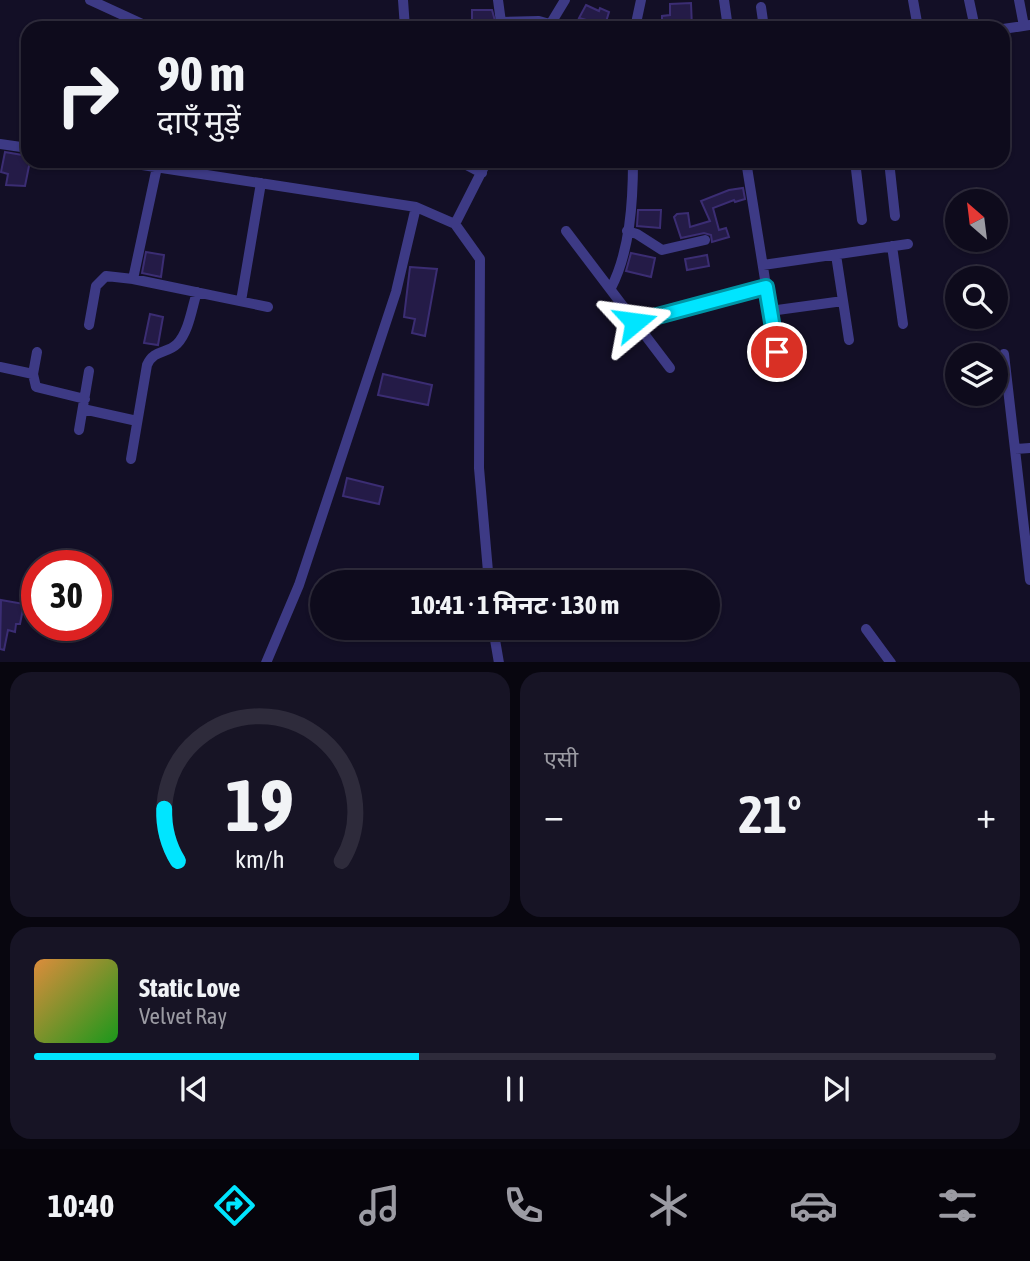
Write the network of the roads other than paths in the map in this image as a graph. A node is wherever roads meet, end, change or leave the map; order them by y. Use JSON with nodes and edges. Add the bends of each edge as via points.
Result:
{"nodes":[{"id":1,"x":90,"y":0,"type":"edge"},
{"id":2,"x":403,"y":0,"type":"edge"},
{"id":3,"x":498,"y":0,"type":"edge"},
{"id":4,"x":565,"y":0,"type":"edge"},
{"id":5,"x":641,"y":0,"type":"edge"},
{"id":6,"x":724,"y":0,"type":"edge"},
{"id":7,"x":913,"y":0,"type":"edge"},
{"id":8,"x":969,"y":0,"type":"edge"},
{"id":9,"x":1019,"y":0,"type":"edge"},
{"id":10,"x":761,"y":7,"type":"dead end"},
{"id":11,"x":136,"y":21,"type":"edge"},
{"id":12,"x":404,"y":21,"type":"edge"},
{"id":13,"x":500,"y":21,"type":"edge"},
{"id":14,"x":552,"y":21,"type":"edge"},
{"id":15,"x":636,"y":21,"type":"edge"},
{"id":16,"x":727,"y":21,"type":"edge"},
{"id":17,"x":763,"y":21,"type":"edge"},
{"id":18,"x":917,"y":21,"type":"edge"},
{"id":19,"x":974,"y":21,"type":"edge"},
{"id":20,"x":1027,"y":25,"type":"edge"},
{"id":21,"x":0,"y":144,"type":"edge"},
{"id":22,"x":21,"y":147,"type":"edge"},
{"id":23,"x":157,"y":168,"type":"edge"},
{"id":24,"x":164,"y":168,"type":"edge"},
{"id":25,"x":472,"y":168,"type":"edge"},
{"id":26,"x":484,"y":168,"type":"edge"},
{"id":27,"x":632,"y":168,"type":"edge"},
{"id":28,"x":747,"y":168,"type":"edge"},
{"id":29,"x":856,"y":168,"type":"edge"},
{"id":30,"x":889,"y":168,"type":"edge"},
{"id":31,"x":482,"y":173,"type":"junction"},
{"id":32,"x":261,"y":183,"type":"junction"},
{"id":33,"x":416,"y":207,"type":"junction"},
{"id":34,"x":895,"y":216,"type":"dead end"},
{"id":35,"x":862,"y":220,"type":"dead end"},
{"id":36,"x":455,"y":224,"type":"junction"},
{"id":37,"x":627,"y":231,"type":"junction"},
{"id":38,"x":566,"y":232,"type":"dead end"},
{"id":39,"x":705,"y":240,"type":"dead end"},
{"id":40,"x":908,"y":244,"type":"dead end"},
{"id":41,"x":892,"y":246,"type":"junction"},
{"id":42,"x":836,"y":255,"type":"junction"},
{"id":43,"x":763,"y":265,"type":"junction"},
{"id":44,"x":133,"y":279,"type":"junction"},
{"id":45,"x":766,"y":287,"type":"junction"},
{"id":46,"x":611,"y":288,"type":"junction"},
{"id":47,"x":197,"y":292,"type":"junction"},
{"id":48,"x":241,"y":301,"type":"junction"},
{"id":49,"x":843,"y":301,"type":"junction"},
{"id":50,"x":268,"y":307,"type":"dead end"},
{"id":51,"x":770,"y":311,"type":"junction"},
{"id":52,"x":635,"y":322,"type":"junction"},
{"id":53,"x":903,"y":324,"type":"dead end"},
{"id":54,"x":89,"y":325,"type":"dead end"},
{"id":55,"x":849,"y":340,"type":"dead end"},
{"id":56,"x":37,"y":352,"type":"dead end"},
{"id":57,"x":0,"y":367,"type":"edge"},
{"id":58,"x":670,"y":368,"type":"dead end"},
{"id":59,"x":89,"y":370,"type":"dead end"},
{"id":60,"x":780,"y":373,"type":"dead end"},
{"id":61,"x":33,"y":374,"type":"junction"},
{"id":62,"x":1008,"y":389,"type":"edge"},
{"id":63,"x":84,"y":404,"type":"junction"},
{"id":64,"x":137,"y":421,"type":"junction"},
{"id":65,"x":79,"y":430,"type":"dead end"},
{"id":66,"x":1030,"y":448,"type":"edge"},
{"id":67,"x":1015,"y":449,"type":"junction"},
{"id":68,"x":131,"y":459,"type":"dead end"},
{"id":69,"x":1028,"y":539,"type":"edge"},
{"id":70,"x":488,"y":570,"type":"edge"},
{"id":71,"x":1030,"y":580,"type":"edge"},
{"id":72,"x":866,"y":629,"type":"dead end"},
{"id":73,"x":495,"y":640,"type":"edge"},
{"id":74,"x":266,"y":662,"type":"edge"},
{"id":75,"x":499,"y":662,"type":"edge"},
{"id":76,"x":890,"y":662,"type":"edge"}],
"edges":[{"from":1,"to":11,"type":"street"},
{"from":2,"to":12,"type":"street"},
{"from":3,"to":13,"type":"street"},
{"from":4,"to":14,"type":"street"},
{"from":5,"to":15,"type":"street"},
{"from":6,"to":16,"type":"street"},
{"from":7,"to":18,"type":"street"},
{"from":8,"to":19,"type":"street"},
{"from":9,"to":20,"type":"street"},
{"from":10,"to":17,"type":"street"},
{"from":21,"to":22,"type":"street"},
{"from":23,"to":44,"type":"street"},
{"from":24,"to":32,"type":"street"},
{"from":25,"to":31,"type":"street"},
{"from":26,"to":31,"type":"street"},
{"from":27,"to":37,"type":"street"},
{"from":28,"to":43,"type":"street"},
{"from":29,"to":35,"type":"street"},
{"from":30,"to":34,"type":"street"},
{"from":31,"to":36,"type":"street"},
{"from":32,"to":33,"type":"street"},
{"from":32,"to":48,"type":"street"},
{"from":33,"to":36,"type":"street"},
{"from":33,"to":74,"type":"street","via":[[396,292],[299,585]]},
{"from":36,"to":70,"type":"street","via":[[480,259],[479,468]]},
{"from":37,"to":39,"type":"street","via":[[662,250]]},
{"from":37,"to":46,"type":"street"},
{"from":38,"to":46,"type":"street"},
{"from":40,"to":41,"type":"street"},
{"from":41,"to":42,"type":"street"},
{"from":41,"to":53,"type":"street"},
{"from":42,"to":43,"type":"street"},
{"from":42,"to":49,"type":"street"},
{"from":43,"to":45,"type":"street"},
{"from":44,"to":47,"type":"street"},
{"from":44,"to":54,"type":"street","via":[[113,276],[100,280]]},
{"from":45,"to":51,"type":"street"},
{"from":45,"to":52,"type":"street"},
{"from":46,"to":52,"type":"street"},
{"from":47,"to":48,"type":"street"},
{"from":47,"to":64,"type":"street","via":[[177,344],[150,358]]},
{"from":48,"to":50,"type":"street"},
{"from":49,"to":51,"type":"street"},
{"from":49,"to":55,"type":"street"},
{"from":51,"to":60,"type":"street"},
{"from":52,"to":58,"type":"street"},
{"from":56,"to":61,"type":"street"},
{"from":57,"to":61,"type":"street"},
{"from":59,"to":63,"type":"street"},
{"from":61,"to":63,"type":"street","via":[[36,387]]},
{"from":62,"to":67,"type":"street"},
{"from":63,"to":64,"type":"street"},
{"from":63,"to":65,"type":"street"},
{"from":64,"to":68,"type":"street"},
{"from":66,"to":67,"type":"street"},
{"from":67,"to":69,"type":"street"},
{"from":69,"to":71,"type":"street"},
{"from":72,"to":76,"type":"street"},
{"from":73,"to":75,"type":"street"}]}
